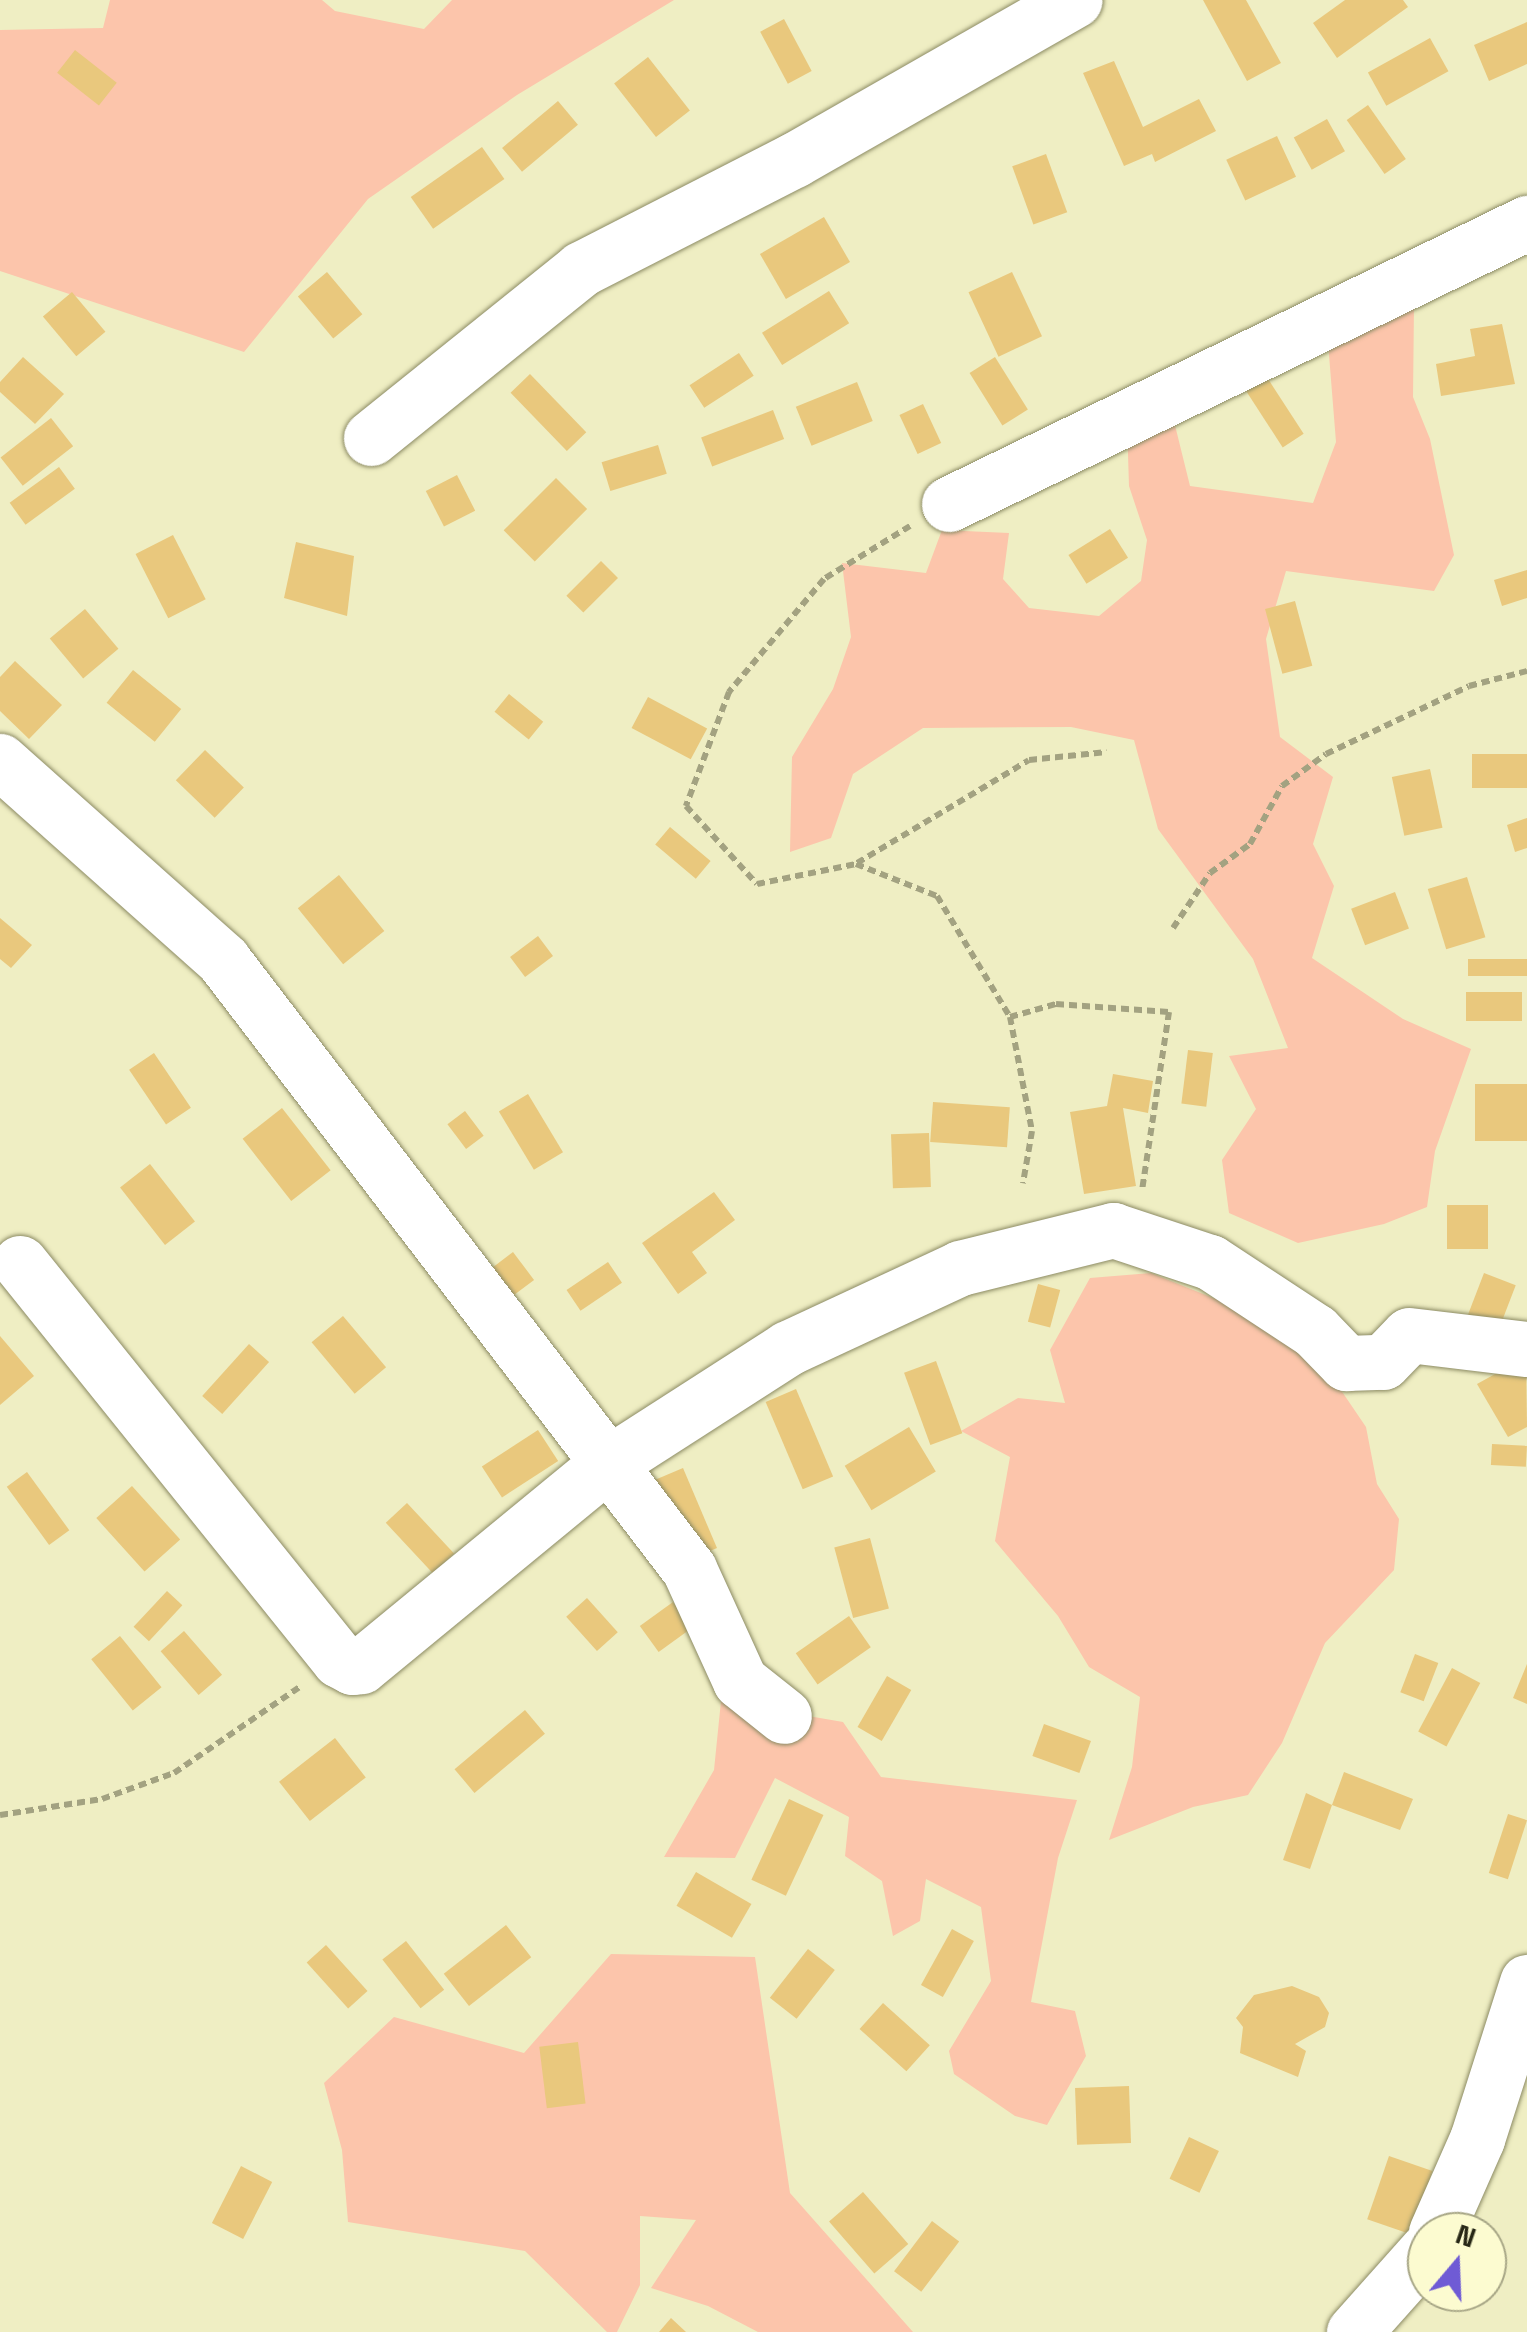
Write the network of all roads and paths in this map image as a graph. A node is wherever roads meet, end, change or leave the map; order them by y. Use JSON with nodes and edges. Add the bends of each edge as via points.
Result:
{"nodes":[{"id":1,"x":1076,"y":0,"type":"edge"},
{"id":2,"x":1527,"y":223,"type":"edge"},
{"id":3,"x":371,"y":438,"type":"dead end"},
{"id":4,"x":949,"y":504,"type":"joint"},
{"id":5,"x":1527,"y":671,"type":"edge"},
{"id":6,"x":1108,"y":752,"type":"dead end"},
{"id":7,"x":0,"y":761,"type":"edge"},
{"id":8,"x":856,"y":864,"type":"junction"},
{"id":9,"x":1173,"y":928,"type":"dead end"},
{"id":10,"x":1010,"y":1017,"type":"junction"},
{"id":11,"x":1023,"y":1183,"type":"dead end"},
{"id":12,"x":1129,"y":1236,"type":"junction"},
{"id":13,"x":20,"y":1263,"type":"dead end"},
{"id":14,"x":1527,"y":1349,"type":"edge"},
{"id":15,"x":606,"y":1465,"type":"junction"},
{"id":16,"x":338,"y":1660,"type":"junction"},
{"id":17,"x":784,"y":1716,"type":"dead end"},
{"id":18,"x":0,"y":1815,"type":"edge"},
{"id":19,"x":1527,"y":1982,"type":"edge"},
{"id":20,"x":1445,"y":2212,"type":"edge"},
{"id":21,"x":1407,"y":2272,"type":"edge"},
{"id":22,"x":1354,"y":2332,"type":"edge"}],
"edges":[{"from":1,"to":3,"type":"street","via":[[794,160],[581,269]]},
{"from":2,"to":4,"type":"street"},
{"from":4,"to":8,"type":"path","via":[[824,579],[802,604],[729,692],[686,806],[757,884]]},
{"from":5,"to":9,"type":"path","via":[[1469,686],[1326,754],[1282,786],[1250,844],[1210,873]]},
{"from":6,"to":8,"type":"path","via":[[1029,760]]},
{"from":7,"to":15,"type":"street","via":[[223,960]]},
{"from":8,"to":10,"type":"path","via":[[937,896]]},
{"from":10,"to":11,"type":"path","via":[[1032,1130]]},
{"from":10,"to":12,"type":"path","via":[[1056,1004],[1170,1012],[1152,1158]]},
{"from":12,"to":14,"type":"street","via":[[1210,1262],[1316,1330],[1346,1363],[1383,1362],[1409,1334]]},
{"from":12,"to":15,"type":"street","via":[[1108,1231],[952,1270],[788,1348]]},
{"from":13,"to":16,"type":"street"},
{"from":15,"to":16,"type":"street","via":[[362,1666]]},
{"from":15,"to":17,"type":"street","via":[[689,1569],[740,1681]]},
{"from":16,"to":18,"type":"path","via":[[174,1773],[102,1799]]},
{"from":19,"to":20,"type":"street","via":[[1477,2138]]},
{"from":21,"to":22,"type":"street"}]}
